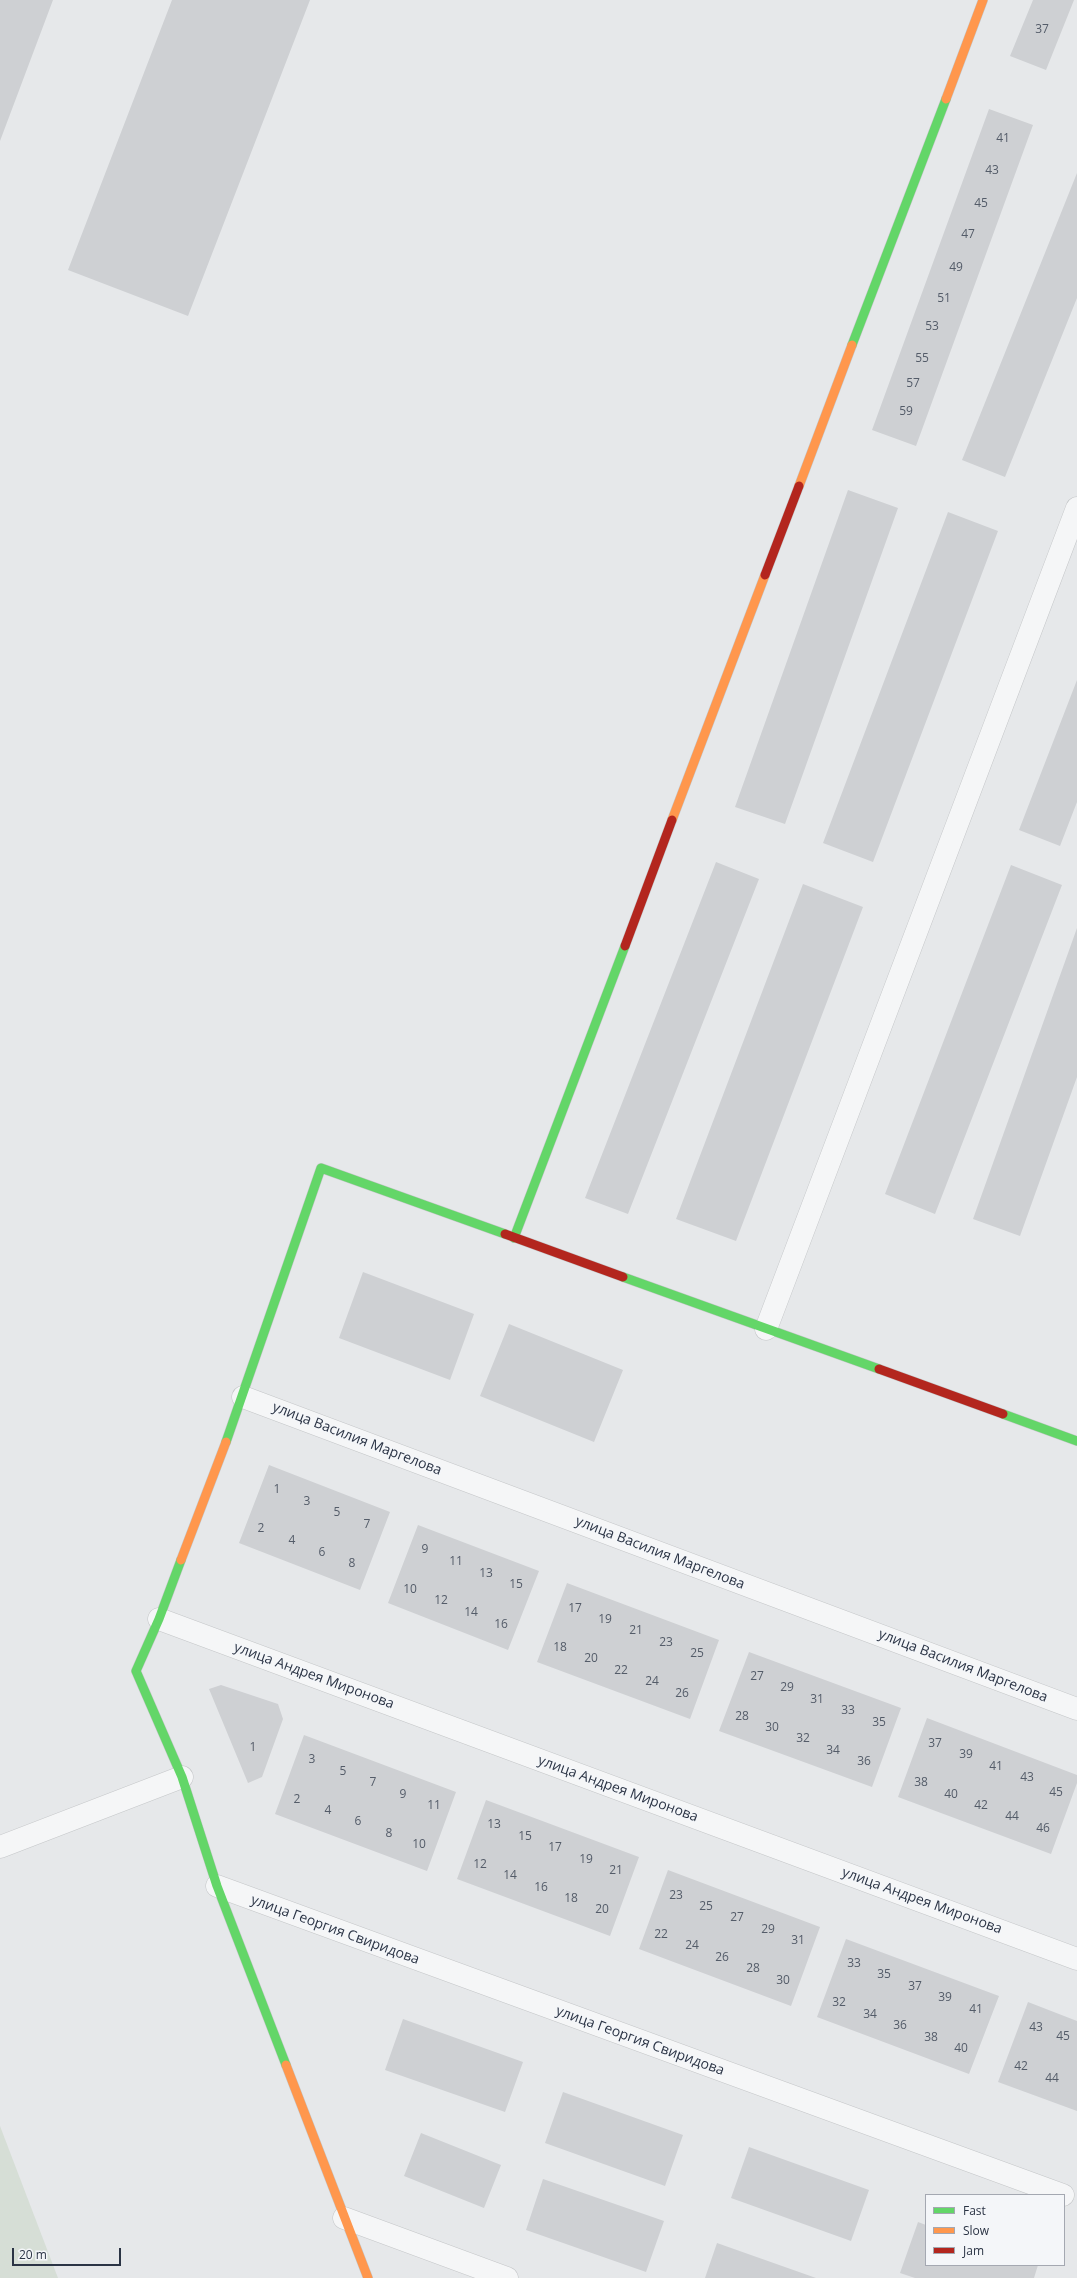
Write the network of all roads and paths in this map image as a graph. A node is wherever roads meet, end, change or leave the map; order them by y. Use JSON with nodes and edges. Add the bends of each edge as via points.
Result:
{"nodes":[{"id":1,"x":983,"y":0,"type":"edge"},
{"id":2,"x":1077,"y":508,"type":"edge"},
{"id":3,"x":514,"y":1238,"type":"junction"},
{"id":4,"x":766,"y":1329,"type":"junction"},
{"id":5,"x":243,"y":1397,"type":"junction"},
{"id":6,"x":1077,"y":1441,"type":"edge"},
{"id":7,"x":159,"y":1619,"type":"junction"},
{"id":8,"x":1077,"y":1709,"type":"edge"},
{"id":9,"x":182,"y":1777,"type":"junction"},
{"id":10,"x":0,"y":1847,"type":"edge"},
{"id":11,"x":217,"y":1886,"type":"junction"},
{"id":12,"x":1077,"y":1958,"type":"edge"},
{"id":13,"x":1060,"y":2194,"type":"edge"},
{"id":14,"x":1065,"y":2196,"type":"edge"},
{"id":15,"x":1077,"y":2200,"type":"edge"},
{"id":16,"x":344,"y":2218,"type":"junction"},
{"id":17,"x":368,"y":2278,"type":"edge"},
{"id":18,"x":507,"y":2278,"type":"edge"}],
"edges":[{"from":1,"to":3,"type":"street"},
{"from":2,"to":4,"type":"street"},
{"from":3,"to":4,"type":"street"},
{"from":3,"to":5,"type":"street","via":[[321,1168]]},
{"from":4,"to":6,"type":"street"},
{"from":5,"to":7,"type":"street"},
{"from":5,"to":8,"type":"street","name":"улица Василия Маргелова"},
{"from":7,"to":9,"type":"street","via":[[136,1670]]},
{"from":7,"to":12,"type":"street","name":"улица Андрея Миронова"},
{"from":9,"to":10,"type":"street"},
{"from":9,"to":11,"type":"street"},
{"from":11,"to":13,"type":"street","name":"улица Георгия Свиридова"},
{"from":11,"to":16,"type":"street"},
{"from":14,"to":15,"type":"street","name":"улица Георгия Свиридова"},
{"from":16,"to":17,"type":"street"},
{"from":16,"to":18,"type":"street"}]}
